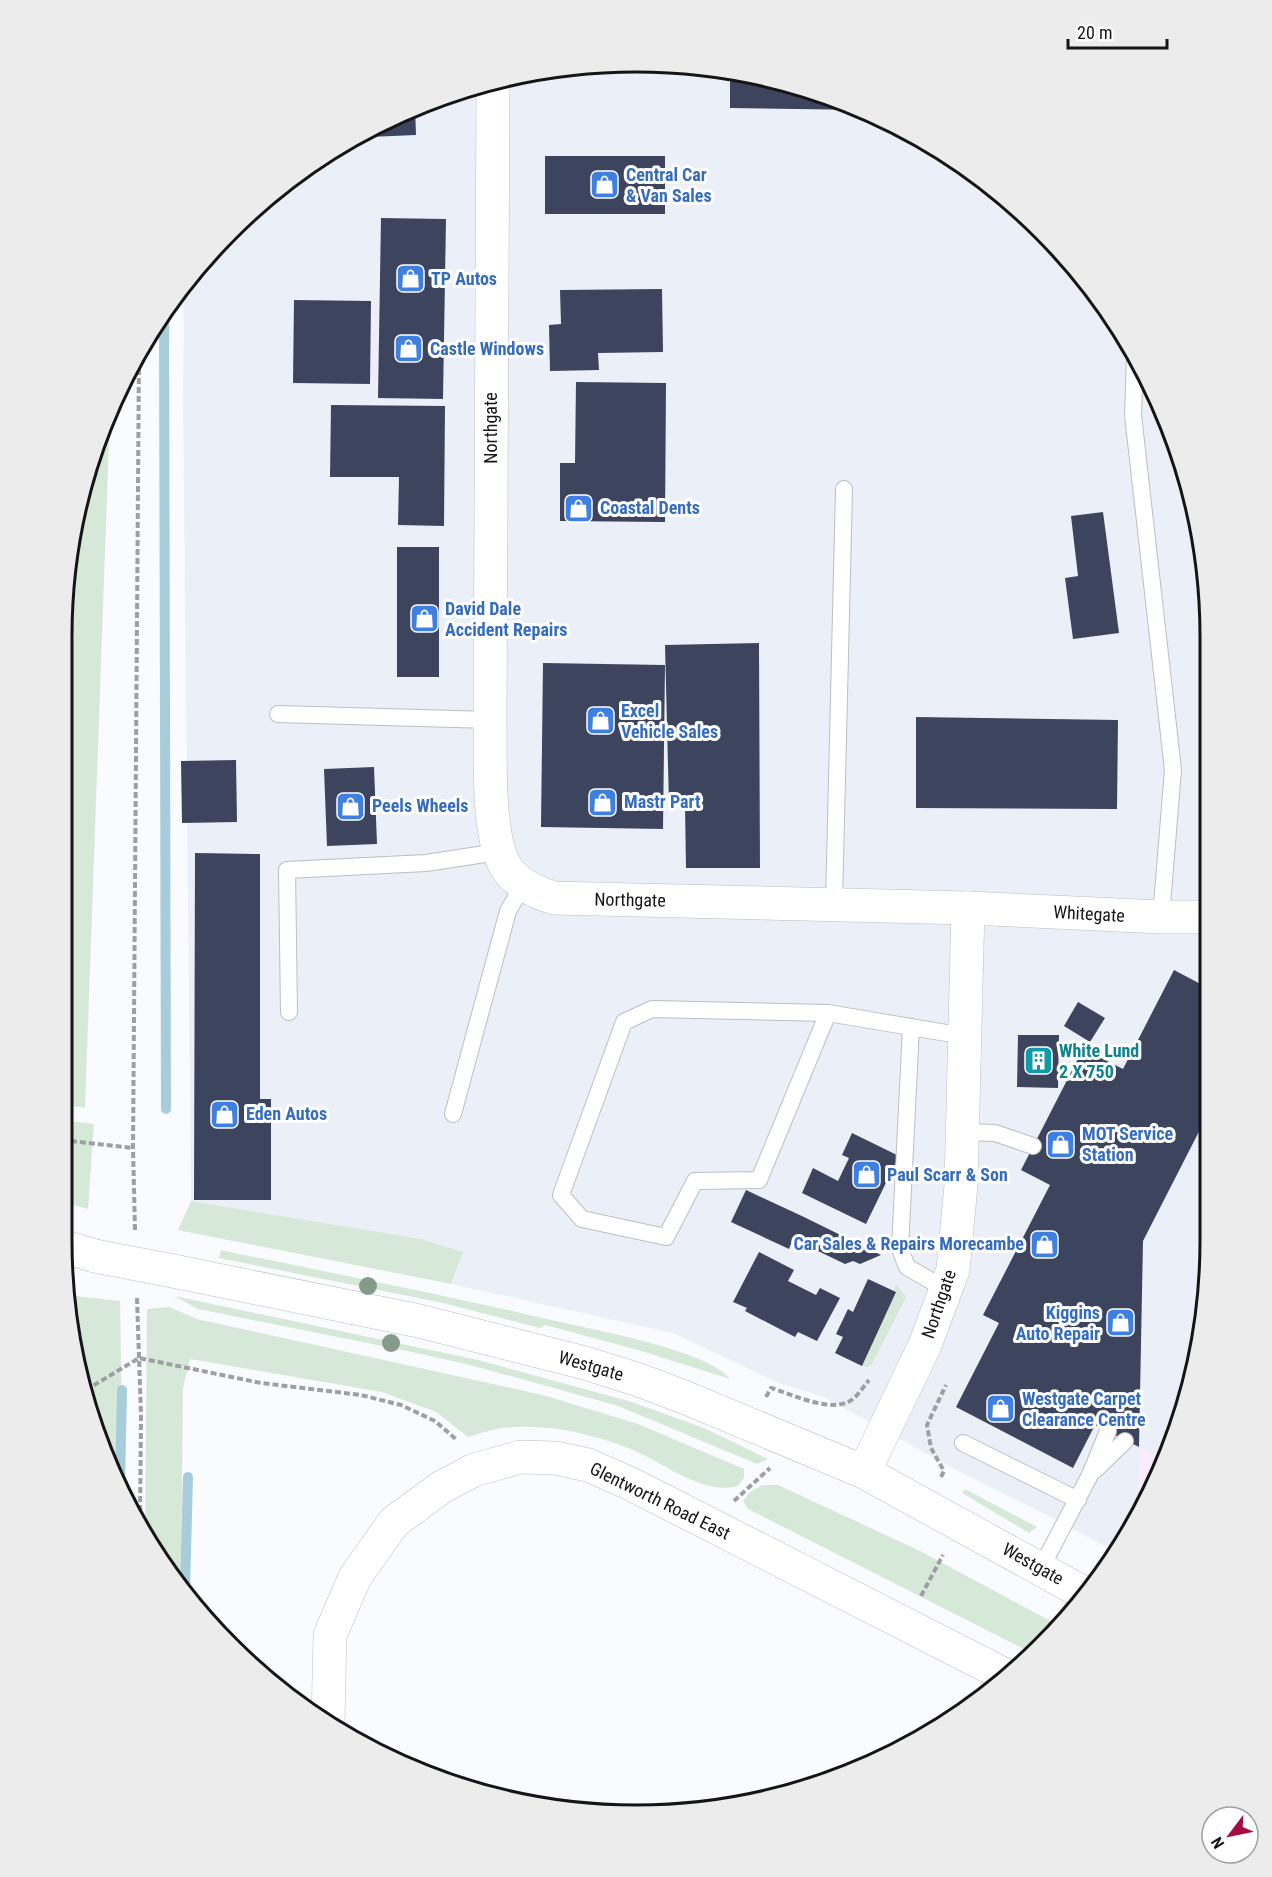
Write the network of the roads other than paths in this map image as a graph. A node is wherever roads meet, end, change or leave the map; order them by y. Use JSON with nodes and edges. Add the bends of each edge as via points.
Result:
{"nodes":[{"id":1,"x":493,"y":90,"type":"edge"},
{"id":2,"x":1134,"y":373,"type":"edge"},
{"id":3,"x":844,"y":489,"type":"dead end"},
{"id":4,"x":279,"y":714,"type":"dead end"},
{"id":5,"x":490,"y":720,"type":"junction"},
{"id":6,"x":498,"y":852,"type":"junction"},
{"id":7,"x":524,"y":884,"type":"junction"},
{"id":8,"x":834,"y":904,"type":"junction"},
{"id":9,"x":968,"y":908,"type":"junction"},
{"id":10,"x":1161,"y":917,"type":"junction"},
{"id":11,"x":1200,"y":917,"type":"edge"},
{"id":12,"x":289,"y":1012,"type":"dead end"},
{"id":13,"x":828,"y":1013,"type":"junction"},
{"id":14,"x":911,"y":1027,"type":"junction"},
{"id":15,"x":964,"y":1036,"type":"junction"},
{"id":16,"x":453,"y":1114,"type":"dead end"},
{"id":17,"x":962,"y":1132,"type":"junction"},
{"id":18,"x":1033,"y":1146,"type":"dead end"},
{"id":19,"x":72,"y":1249,"type":"edge"},
{"id":20,"x":947,"y":1290,"type":"junction"},
{"id":21,"x":1108,"y":1431,"type":"dead end"},
{"id":22,"x":1125,"y":1441,"type":"dead end"},
{"id":23,"x":963,"y":1443,"type":"dead end"},
{"id":24,"x":864,"y":1472,"type":"junction"},
{"id":25,"x":1090,"y":1475,"type":"junction"},
{"id":26,"x":1078,"y":1500,"type":"junction"},
{"id":27,"x":1041,"y":1568,"type":"junction"},
{"id":28,"x":1078,"y":1590,"type":"edge"},
{"id":29,"x":999,"y":1672,"type":"edge"},
{"id":30,"x":328,"y":1713,"type":"edge"}],
"edges":[{"from":1,"to":5,"type":"street","name":"Northgate"},
{"from":2,"to":10,"type":"lane","via":[[1133,415],[1173,770]]},
{"from":3,"to":8,"type":"lane"},
{"from":4,"to":5,"type":"lane"},
{"from":5,"to":6,"type":"street","name":"Northgate","via":[[492,804]]},
{"from":6,"to":7,"type":"street","name":"Northgate","via":[[508,871]]},
{"from":6,"to":12,"type":"lane","via":[[426,863],[287,870]]},
{"from":7,"to":8,"type":"street","name":"Northgate","via":[[554,898]]},
{"from":7,"to":16,"type":"lane","via":[[508,911]]},
{"from":8,"to":9,"type":"street","name":"Northgate"},
{"from":9,"to":10,"type":"street","name":"Whitegate"},
{"from":9,"to":15,"type":"street","name":"Northgate"},
{"from":10,"to":11,"type":"street","name":"Whitegate"},
{"from":13,"to":13,"type":"lane","via":[[652,1009],[624,1022],[561,1196],[582,1219],[666,1237],[695,1181],[759,1180]]},
{"from":13,"to":14,"type":"lane"},
{"from":14,"to":15,"type":"lane"},
{"from":14,"to":20,"type":"lane","via":[[900,1249],[907,1267]]},
{"from":15,"to":17,"type":"street","name":"Northgate"},
{"from":17,"to":18,"type":"lane","via":[[995,1133]]},
{"from":17,"to":20,"type":"street","name":"Northgate","via":[[953,1270]]},
{"from":19,"to":24,"type":"street","name":"Westgate","bridge":true,"via":[[419,1321],[585,1363],[684,1397]]},
{"from":20,"to":24,"type":"street","name":"Northgate"},
{"from":21,"to":25,"type":"lane"},
{"from":22,"to":25,"type":"lane"},
{"from":23,"to":26,"type":"lane"},
{"from":24,"to":27,"type":"street","name":"Westgate"},
{"from":25,"to":26,"type":"lane"},
{"from":26,"to":27,"type":"lane"},
{"from":27,"to":28,"type":"street","name":"Westgate"},
{"from":29,"to":30,"type":"street","name":"Glentworth Road East","via":[[631,1484],[588,1466],[555,1458],[520,1457],[474,1470],[442,1487],[394,1522],[355,1576],[330,1635]]}]}
